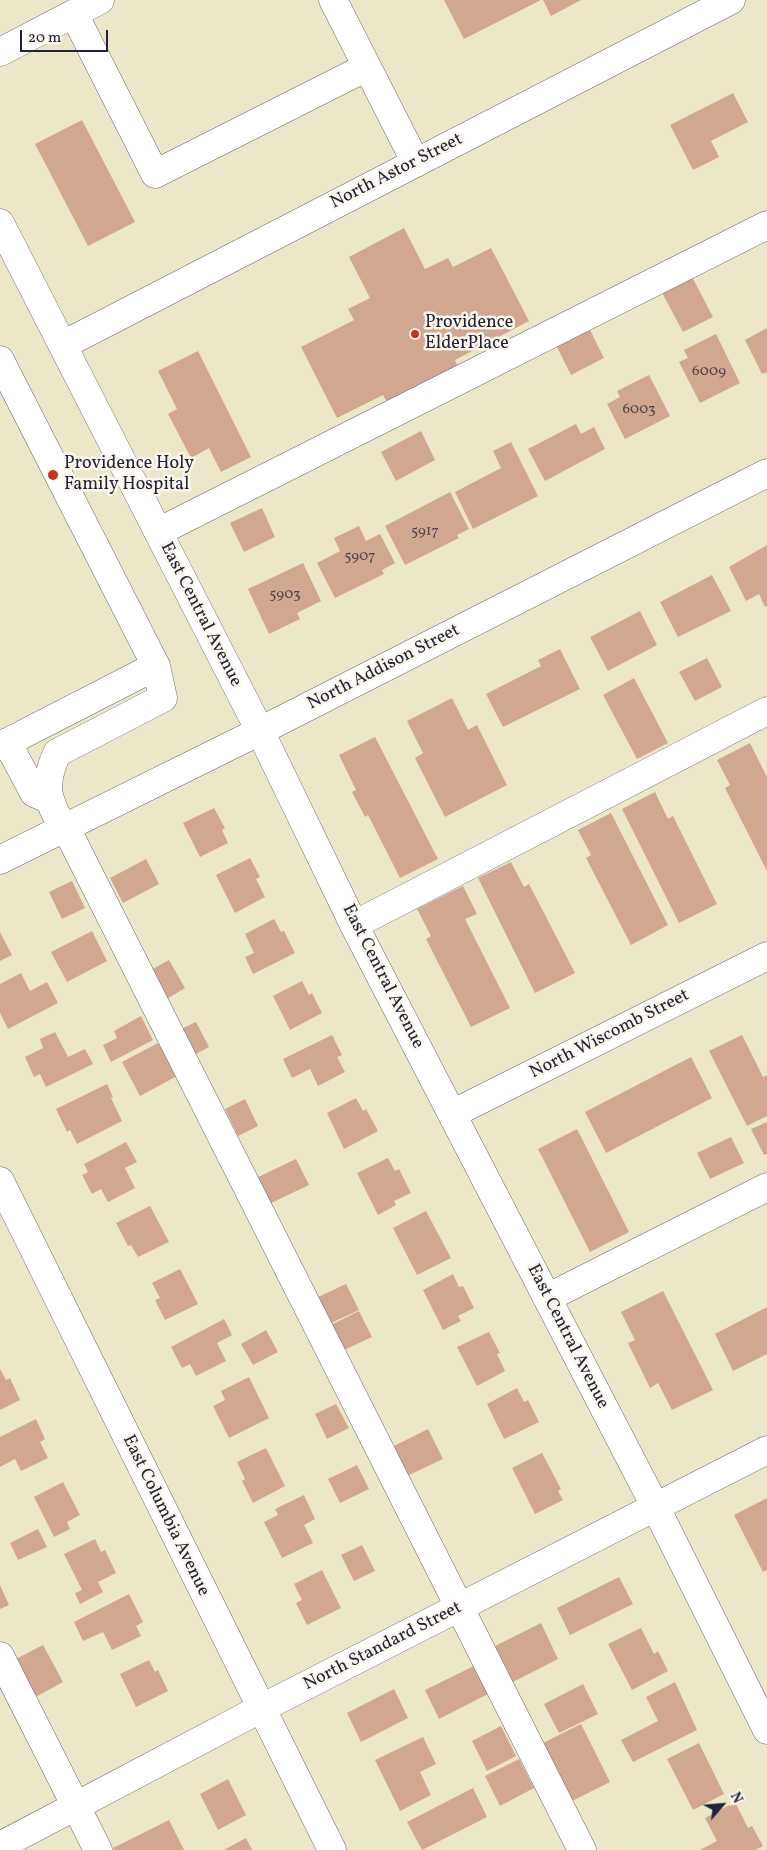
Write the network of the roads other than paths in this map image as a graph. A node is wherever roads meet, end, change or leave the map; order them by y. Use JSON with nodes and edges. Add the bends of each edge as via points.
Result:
{"nodes":[{"id":1,"x":100,"y":0,"type":"edge"},
{"id":2,"x":333,"y":0,"type":"edge"},
{"id":3,"x":731,"y":0,"type":"edge"},
{"id":4,"x":74,"y":14,"type":"junction"},
{"id":5,"x":0,"y":52,"type":"edge"},
{"id":6,"x":367,"y":67,"type":"junction"},
{"id":7,"x":416,"y":163,"type":"junction"},
{"id":8,"x":0,"y":223,"type":"edge"},
{"id":9,"x":767,"y":225,"type":"edge"},
{"id":10,"x":63,"y":345,"type":"junction"},
{"id":11,"x":0,"y":360,"type":"edge"},
{"id":12,"x":767,"y":473,"type":"edge"},
{"id":13,"x":158,"y":532,"type":"junction"},
{"id":14,"x":156,"y":666,"type":"junction"},
{"id":15,"x":767,"y":711,"type":"edge"},
{"id":16,"x":260,"y":731,"type":"junction"},
{"id":17,"x":4,"y":744,"type":"edge"},
{"id":18,"x":48,"y":799,"type":"junction"},
{"id":19,"x":64,"y":828,"type":"junction"},
{"id":20,"x":0,"y":860,"type":"edge"},
{"id":21,"x":354,"y":924,"type":"junction"},
{"id":22,"x":767,"y":956,"type":"edge"},
{"id":23,"x":452,"y":1114,"type":"junction"},
{"id":24,"x":0,"y":1181,"type":"edge"},
{"id":25,"x":767,"y":1187,"type":"edge"},
{"id":26,"x":547,"y":1298,"type":"junction"},
{"id":27,"x":767,"y":1450,"type":"edge"},
{"id":28,"x":656,"y":1508,"type":"junction"},
{"id":29,"x":460,"y":1607,"type":"junction"},
{"id":30,"x":0,"y":1656,"type":"edge"},
{"id":31,"x":260,"y":1709,"type":"junction"},
{"id":32,"x":767,"y":1730,"type":"edge"},
{"id":33,"x":75,"y":1806,"type":"junction"},
{"id":34,"x":0,"y":1846,"type":"edge"},
{"id":35,"x":98,"y":1850,"type":"edge"},
{"id":36,"x":332,"y":1850,"type":"edge"},
{"id":37,"x":582,"y":1850,"type":"edge"}],
"edges":[{"from":1,"to":4,"type":"street"},
{"from":2,"to":6,"type":"street"},
{"from":3,"to":7,"type":"street","name":"North Astor Street"},
{"from":4,"to":5,"type":"street"},
{"from":4,"to":6,"type":"street","via":[[155,174]]},
{"from":6,"to":7,"type":"street"},
{"from":7,"to":10,"type":"street","name":"North Astor Street"},
{"from":8,"to":10,"type":"street","name":"East Central Avenue"},
{"from":9,"to":13,"type":"street"},
{"from":10,"to":13,"type":"street","name":"East Central Avenue"},
{"from":11,"to":14,"type":"street"},
{"from":12,"to":16,"type":"street","name":"North Addison Street"},
{"from":13,"to":16,"type":"street","name":"East Central Avenue"},
{"from":14,"to":17,"type":"street"},
{"from":14,"to":18,"type":"street","via":[[163,698],[58,753],[50,770]]},
{"from":15,"to":21,"type":"street"},
{"from":16,"to":19,"type":"street","name":"North Addison Street"},
{"from":16,"to":21,"type":"street","name":"East Central Avenue"},
{"from":17,"to":18,"type":"street","via":[[34,793]]},
{"from":18,"to":19,"type":"street"},
{"from":19,"to":20,"type":"street","name":"North Addison Street"},
{"from":19,"to":29,"type":"street"},
{"from":21,"to":23,"type":"street","name":"East Central Avenue"},
{"from":22,"to":23,"type":"street","name":"North Wiscomb Street"},
{"from":23,"to":26,"type":"street","name":"East Central Avenue"},
{"from":24,"to":31,"type":"street","name":"East Columbia Avenue"},
{"from":25,"to":26,"type":"street"},
{"from":26,"to":28,"type":"street","name":"East Central Avenue"},
{"from":27,"to":28,"type":"street","name":"North Standard Street"},
{"from":28,"to":29,"type":"street","name":"North Standard Street"},
{"from":28,"to":32,"type":"street","name":"East Central Avenue"},
{"from":29,"to":31,"type":"street","name":"North Standard Street"},
{"from":29,"to":37,"type":"street"},
{"from":30,"to":33,"type":"street"},
{"from":31,"to":33,"type":"street","name":"North Standard Street"},
{"from":31,"to":36,"type":"street","name":"East Columbia Avenue"},
{"from":33,"to":34,"type":"street","name":"North Standard Street"},
{"from":33,"to":35,"type":"street"}]}
